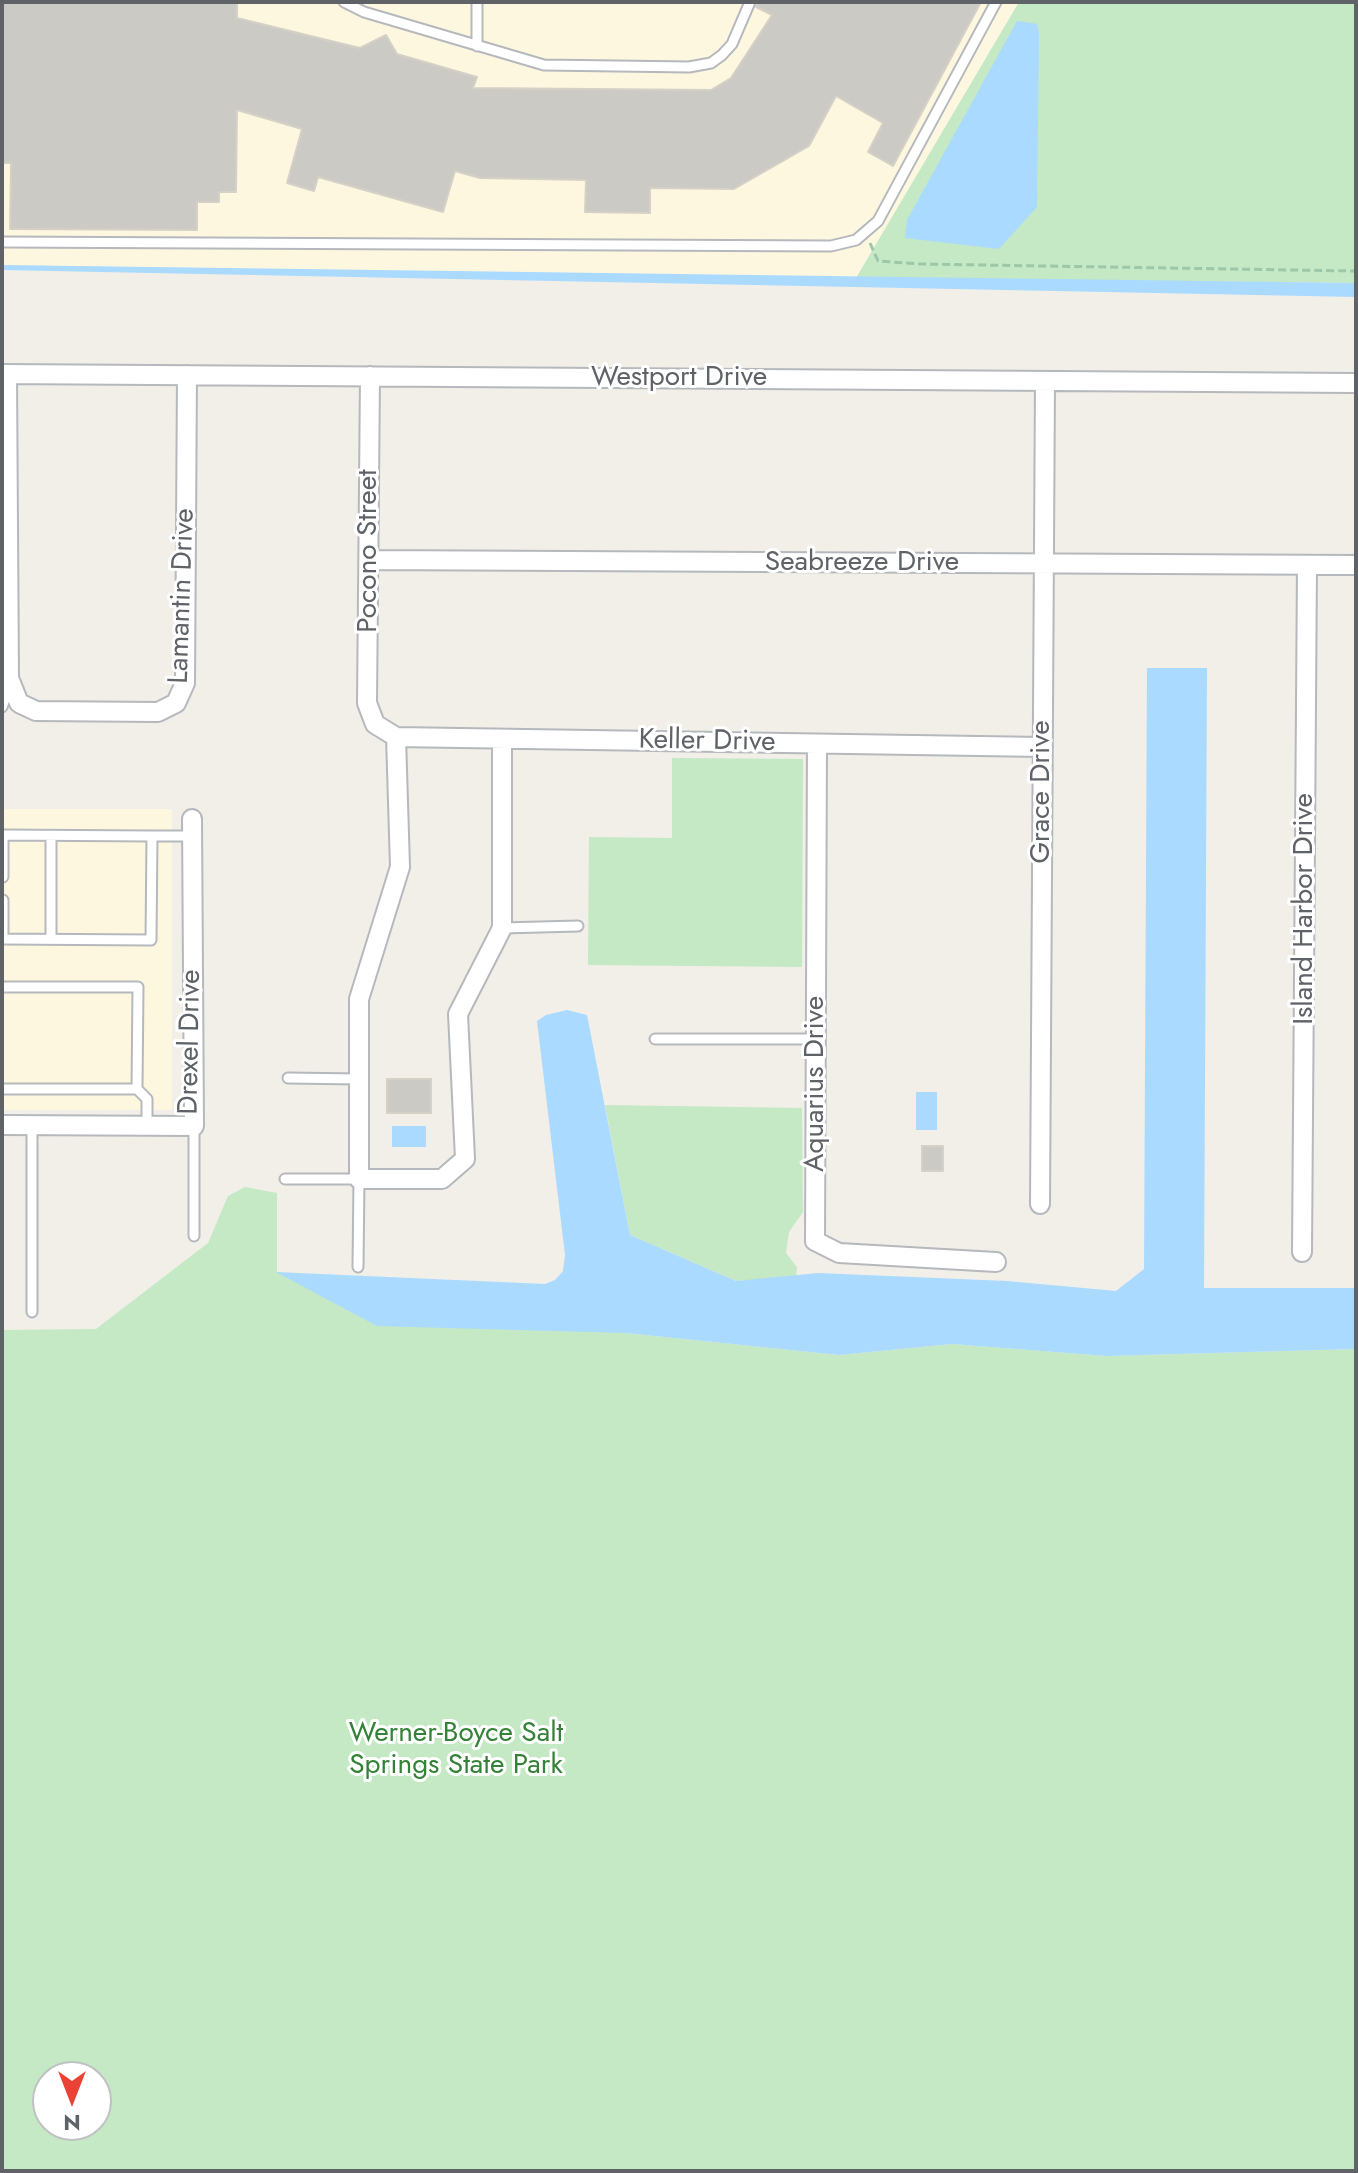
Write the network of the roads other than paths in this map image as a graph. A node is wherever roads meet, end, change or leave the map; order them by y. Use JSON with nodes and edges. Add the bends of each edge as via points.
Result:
{"nodes":[{"id":1,"x":344,"y":2,"type":"edge"},
{"id":2,"x":477,"y":2,"type":"edge"},
{"id":3,"x":750,"y":2,"type":"edge"},
{"id":4,"x":996,"y":2,"type":"edge"},
{"id":5,"x":477,"y":46,"type":"junction"},
{"id":6,"x":2,"y":242,"type":"edge"},
{"id":7,"x":5,"y":374,"type":"edge"},
{"id":8,"x":187,"y":375,"type":"junction"},
{"id":9,"x":370,"y":376,"type":"junction"},
{"id":10,"x":1045,"y":381,"type":"junction"},
{"id":11,"x":1356,"y":383,"type":"edge"},
{"id":12,"x":369,"y":560,"type":"junction"},
{"id":13,"x":1044,"y":564,"type":"junction"},
{"id":14,"x":1307,"y":565,"type":"junction"},
{"id":15,"x":1356,"y":565,"type":"edge"},
{"id":16,"x":10,"y":705,"type":"edge"},
{"id":17,"x":396,"y":737,"type":"junction"},
{"id":18,"x":502,"y":739,"type":"junction"},
{"id":19,"x":817,"y":744,"type":"junction"},
{"id":20,"x":1043,"y":747,"type":"junction"},
{"id":21,"x":192,"y":828,"type":"joint"},
{"id":22,"x":2,"y":835,"type":"edge"},
{"id":23,"x":51,"y":836,"type":"junction"},
{"id":24,"x":152,"y":836,"type":"junction"},
{"id":25,"x":3,"y":877,"type":"edge"},
{"id":26,"x":3,"y":900,"type":"edge"},
{"id":27,"x":578,"y":926,"type":"dead end"},
{"id":28,"x":502,"y":928,"type":"junction"},
{"id":29,"x":2,"y":939,"type":"edge"},
{"id":30,"x":51,"y":939,"type":"junction"},
{"id":31,"x":2,"y":987,"type":"edge"},
{"id":32,"x":655,"y":1039,"type":"dead end"},
{"id":33,"x":816,"y":1039,"type":"junction"},
{"id":34,"x":288,"y":1078,"type":"dead end"},
{"id":35,"x":359,"y":1079,"type":"junction"},
{"id":36,"x":2,"y":1089,"type":"edge"},
{"id":37,"x":137,"y":1089,"type":"junction"},
{"id":38,"x":2,"y":1125,"type":"edge"},
{"id":39,"x":32,"y":1125,"type":"junction"},
{"id":40,"x":147,"y":1126,"type":"junction"},
{"id":41,"x":194,"y":1126,"type":"junction"},
{"id":42,"x":285,"y":1179,"type":"dead end"},
{"id":43,"x":359,"y":1179,"type":"junction"},
{"id":44,"x":1040,"y":1204,"type":"dead end"},
{"id":45,"x":194,"y":1236,"type":"dead end"},
{"id":46,"x":1302,"y":1252,"type":"dead end"},
{"id":47,"x":996,"y":1262,"type":"dead end"},
{"id":48,"x":358,"y":1267,"type":"dead end"},
{"id":49,"x":32,"y":1312,"type":"dead end"}],
"edges":[{"from":1,"to":5,"type":"lane"},
{"from":2,"to":5,"type":"lane"},
{"from":3,"to":5,"type":"lane","via":[[732,44],[700,66],[544,65]]},
{"from":4,"to":6,"type":"lane","via":[[878,221],[856,240],[831,246]]},
{"from":7,"to":8,"type":"street","name":"Westport Drive"},
{"from":7,"to":16,"type":"street"},
{"from":8,"to":9,"type":"street","name":"Westport Drive"},
{"from":8,"to":16,"type":"street","name":"Lamantin Drive","via":[[185,683],[176,703],[158,712],[36,711]]},
{"from":9,"to":10,"type":"street","name":"Westport Drive"},
{"from":9,"to":12,"type":"street","name":"Pocono Street"},
{"from":10,"to":11,"type":"street","name":"Westport Drive"},
{"from":10,"to":13,"type":"street","name":"Grace Drive"},
{"from":12,"to":13,"type":"street","name":"Seabreeze Drive"},
{"from":12,"to":17,"type":"street","name":"Pocono Street","via":[[367,703],[375,724]]},
{"from":13,"to":14,"type":"street","name":"Seabreeze Drive"},
{"from":13,"to":20,"type":"street","name":"Grace Drive"},
{"from":14,"to":15,"type":"street","name":"Seabreeze Drive"},
{"from":14,"to":46,"type":"street","name":"Island Harbor Drive"},
{"from":17,"to":18,"type":"street","name":"Keller Drive"},
{"from":17,"to":35,"type":"street","via":[[400,867],[359,999]]},
{"from":18,"to":19,"type":"street","name":"Keller Drive"},
{"from":18,"to":28,"type":"street"},
{"from":19,"to":20,"type":"street","name":"Keller Drive"},
{"from":19,"to":33,"type":"street","name":"Aquarius Drive"},
{"from":20,"to":44,"type":"street","name":"Grace Drive"},
{"from":21,"to":24,"type":"lane"},
{"from":21,"to":41,"type":"street","name":"Drexel Drive"},
{"from":22,"to":23,"type":"lane"},
{"from":22,"to":25,"type":"lane"},
{"from":23,"to":24,"type":"lane"},
{"from":23,"to":30,"type":"lane"},
{"from":24,"to":30,"type":"lane","via":[[151,940]]},
{"from":26,"to":29,"type":"lane"},
{"from":27,"to":28,"type":"lane"},
{"from":28,"to":43,"type":"street","via":[[458,1014],[465,1159],[442,1179]]},
{"from":29,"to":30,"type":"lane"},
{"from":31,"to":37,"type":"lane","via":[[138,987]]},
{"from":32,"to":33,"type":"lane"},
{"from":33,"to":47,"type":"street","name":"Aquarius Drive","via":[[815,1241],[839,1253]]},
{"from":34,"to":35,"type":"lane"},
{"from":35,"to":43,"type":"street"},
{"from":36,"to":37,"type":"lane"},
{"from":37,"to":40,"type":"lane","via":[[147,1099]]},
{"from":38,"to":39,"type":"street","name":"Drexel Drive"},
{"from":39,"to":40,"type":"street","name":"Drexel Drive"},
{"from":39,"to":49,"type":"lane"},
{"from":40,"to":41,"type":"street","name":"Drexel Drive"},
{"from":41,"to":45,"type":"lane"},
{"from":42,"to":43,"type":"lane"},
{"from":43,"to":48,"type":"lane"}]}
